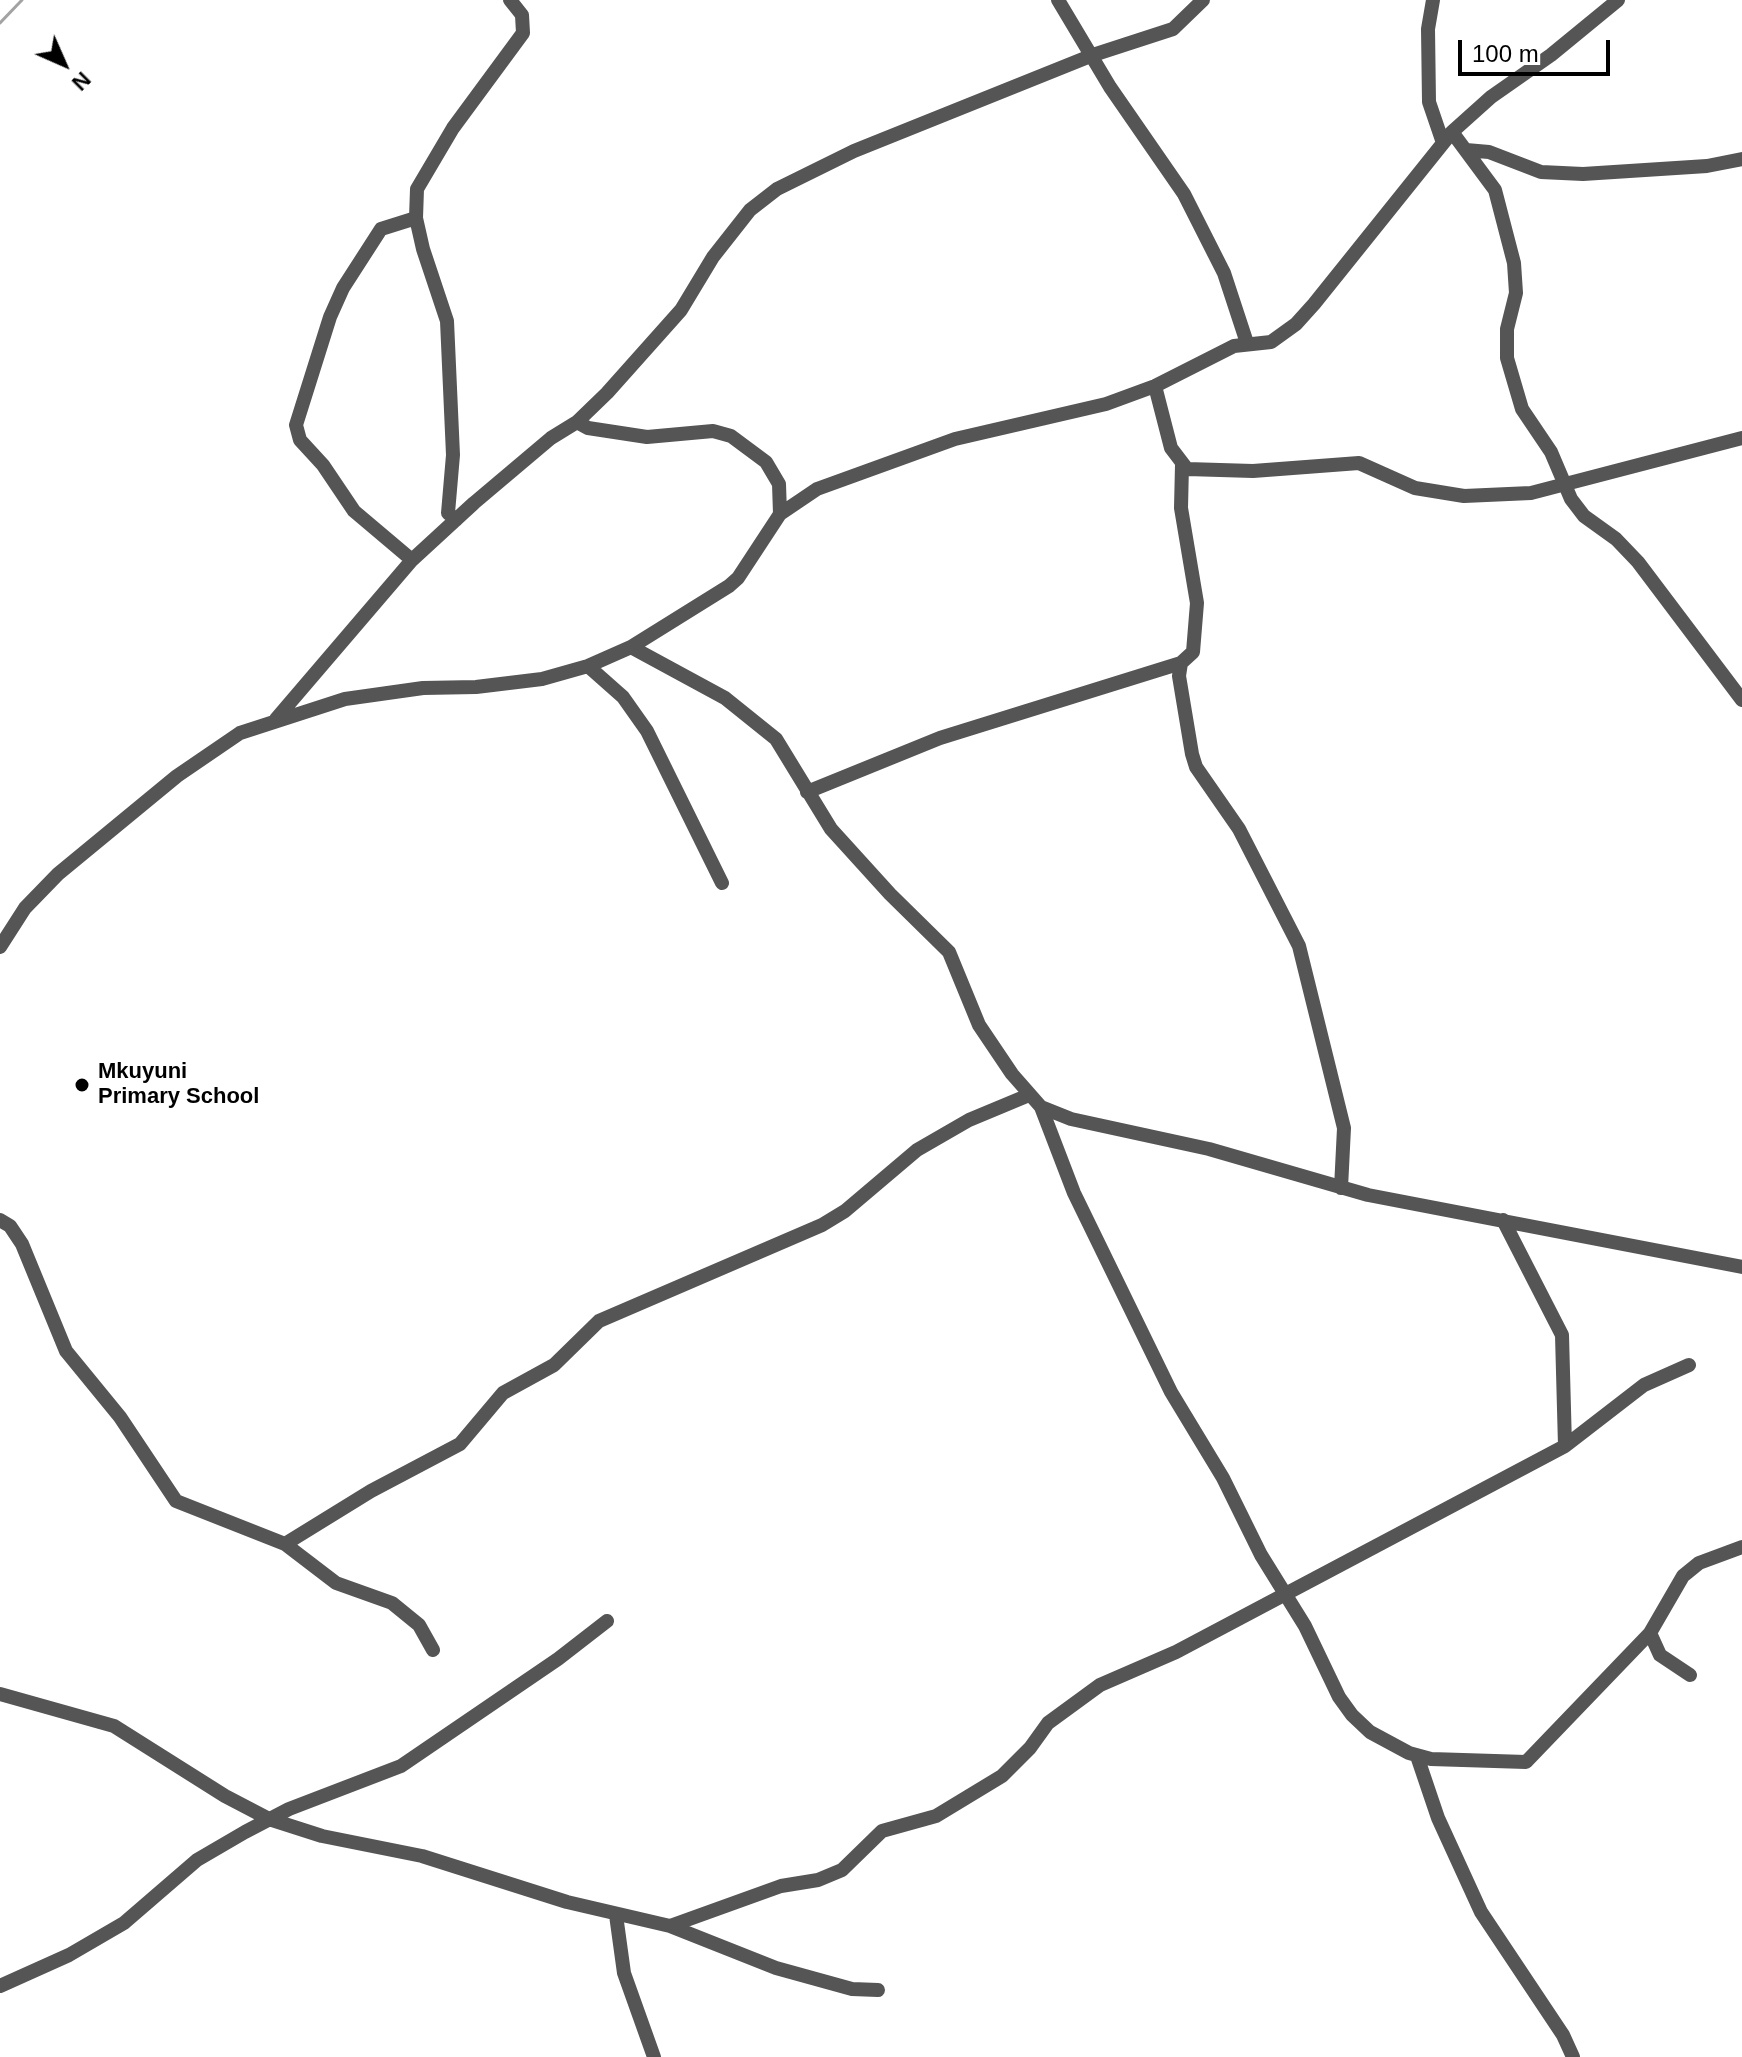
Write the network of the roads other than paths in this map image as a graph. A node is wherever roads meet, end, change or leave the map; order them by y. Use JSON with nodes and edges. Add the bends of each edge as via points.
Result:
{"nodes":[{"id":1,"x":510,"y":0,"type":"edge"},
{"id":2,"x":1058,"y":0,"type":"edge"},
{"id":3,"x":1203,"y":0,"type":"edge"},
{"id":4,"x":1433,"y":0,"type":"edge"},
{"id":5,"x":1618,"y":0,"type":"edge"},
{"id":6,"x":1093,"y":55,"type":"junction"},
{"id":7,"x":1447,"y":138,"type":"junction"},
{"id":8,"x":1466,"y":150,"type":"junction"},
{"id":9,"x":1742,"y":159,"type":"edge"},
{"id":10,"x":416,"y":218,"type":"junction"},
{"id":11,"x":1247,"y":343,"type":"junction"},
{"id":12,"x":1155,"y":386,"type":"junction"},
{"id":13,"x":577,"y":422,"type":"junction"},
{"id":14,"x":1742,"y":438,"type":"edge"},
{"id":15,"x":1182,"y":465,"type":"junction"},
{"id":16,"x":1562,"y":485,"type":"junction"},
{"id":17,"x":780,"y":514,"type":"junction"},
{"id":18,"x":456,"y":520,"type":"junction"},
{"id":19,"x":412,"y":560,"type":"junction"},
{"id":20,"x":631,"y":647,"type":"junction"},
{"id":21,"x":1181,"y":663,"type":"junction"},
{"id":22,"x":588,"y":666,"type":"junction"},
{"id":23,"x":1742,"y":700,"type":"edge"},
{"id":24,"x":276,"y":719,"type":"junction"},
{"id":25,"x":807,"y":792,"type":"junction"},
{"id":26,"x":722,"y":883,"type":"dead end"},
{"id":27,"x":0,"y":947,"type":"edge"},
{"id":28,"x":1029,"y":1095,"type":"junction"},
{"id":29,"x":1041,"y":1107,"type":"junction"},
{"id":30,"x":1341,"y":1188,"type":"junction"},
{"id":31,"x":0,"y":1220,"type":"edge"},
{"id":32,"x":1503,"y":1220,"type":"junction"},
{"id":33,"x":1742,"y":1267,"type":"edge"},
{"id":34,"x":1689,"y":1365,"type":"dead end"},
{"id":35,"x":1565,"y":1446,"type":"junction"},
{"id":36,"x":285,"y":1544,"type":"junction"},
{"id":37,"x":1742,"y":1547,"type":"edge"},
{"id":38,"x":1285,"y":1591,"type":"junction"},
{"id":39,"x":607,"y":1621,"type":"dead end"},
{"id":40,"x":1650,"y":1633,"type":"junction"},
{"id":41,"x":433,"y":1650,"type":"dead end"},
{"id":42,"x":1690,"y":1675,"type":"dead end"},
{"id":43,"x":0,"y":1694,"type":"edge"},
{"id":44,"x":1417,"y":1756,"type":"junction"},
{"id":45,"x":269,"y":1819,"type":"junction"},
{"id":46,"x":616,"y":1915,"type":"junction"},
{"id":47,"x":670,"y":1926,"type":"junction"},
{"id":48,"x":0,"y":1986,"type":"edge"},
{"id":49,"x":878,"y":1990,"type":"dead end"},
{"id":50,"x":654,"y":2057,"type":"edge"},
{"id":51,"x":1573,"y":2057,"type":"edge"}],
"edges":[{"from":1,"to":10,"type":"street","via":[[525,23],[523,33],[431,162],[417,189]]},
{"from":2,"to":6,"type":"street"},
{"from":3,"to":6,"type":"street","via":[[1173,29]]},
{"from":4,"to":7,"type":"street","via":[[1429,102]]},
{"from":5,"to":7,"type":"street","via":[[1491,97]]},
{"from":6,"to":11,"type":"street","via":[[1184,194],[1224,273]]},
{"from":6,"to":13,"type":"street","via":[[854,151],[777,189],[750,210],[681,310]]},
{"from":7,"to":8,"type":"street"},
{"from":7,"to":11,"type":"street","via":[[1296,324],[1271,342]]},
{"from":8,"to":9,"type":"street","via":[[1489,152],[1541,172],[1583,174],[1692,168]]},
{"from":8,"to":16,"type":"street","via":[[1495,190],[1514,263],[1516,293],[1506,342],[1509,373]]},
{"from":10,"to":18,"type":"street","via":[[447,321],[453,455],[448,513]]},
{"from":10,"to":19,"type":"street","via":[[381,229],[343,288],[296,425],[300,440],[354,511]]},
{"from":11,"to":12,"type":"street"},
{"from":12,"to":15,"type":"street","via":[[1171,448]]},
{"from":12,"to":17,"type":"street","via":[[1106,404],[955,439],[817,489]]},
{"from":13,"to":17,"type":"street","via":[[647,437],[713,431],[731,436],[766,462],[779,484]]},
{"from":13,"to":18,"type":"street"},
{"from":14,"to":16,"type":"street"},
{"from":15,"to":16,"type":"street","via":[[1192,471],[1223,472],[1359,463],[1415,488],[1464,496],[1531,493]]},
{"from":15,"to":21,"type":"street","via":[[1181,508],[1197,603],[1193,652]]},
{"from":16,"to":23,"type":"street","via":[[1584,516],[1638,562]]},
{"from":17,"to":20,"type":"street","via":[[738,578]]},
{"from":18,"to":19,"type":"street"},
{"from":19,"to":24,"type":"street"},
{"from":20,"to":22,"type":"street"},
{"from":20,"to":25,"type":"street","via":[[725,698],[761,724],[785,751]]},
{"from":21,"to":25,"type":"street","via":[[940,738]]},
{"from":21,"to":30,"type":"street","via":[[1196,767],[1239,829],[1299,946],[1344,1128]]},
{"from":22,"to":24,"type":"street","via":[[542,679],[345,699]]},
{"from":22,"to":26,"type":"street","via":[[623,697],[647,731]]},
{"from":24,"to":27,"type":"street","via":[[220,744],[58,874],[25,908]]},
{"from":25,"to":28,"type":"street","via":[[851,852],[949,952],[979,1025]]},
{"from":28,"to":29,"type":"street"},
{"from":28,"to":36,"type":"street","via":[[969,1120],[917,1150],[822,1225],[599,1321],[554,1365],[503,1393],[460,1444]]},
{"from":29,"to":30,"type":"street"},
{"from":29,"to":38,"type":"street","via":[[1074,1193],[1171,1392]]},
{"from":30,"to":32,"type":"street"},
{"from":31,"to":36,"type":"street","via":[[10,1226],[26,1253],[66,1351],[120,1417],[176,1501]]},
{"from":32,"to":33,"type":"street"},
{"from":32,"to":35,"type":"street","via":[[1562,1335]]},
{"from":34,"to":35,"type":"street","via":[[1644,1385]]},
{"from":35,"to":38,"type":"street"},
{"from":36,"to":41,"type":"street","via":[[336,1583],[407,1613]]},
{"from":37,"to":40,"type":"street","via":[[1699,1563],[1683,1576]]},
{"from":38,"to":44,"type":"street","via":[[1352,1715],[1370,1732]]},
{"from":38,"to":47,"type":"street","via":[[1176,1652],[1100,1685],[1048,1723],[1002,1776],[936,1816],[882,1831],[842,1870]]},
{"from":39,"to":45,"type":"street","via":[[401,1766]]},
{"from":40,"to":42,"type":"street","via":[[1660,1655]]},
{"from":40,"to":44,"type":"street","via":[[1526,1762],[1462,1763]]},
{"from":43,"to":45,"type":"street","via":[[114,1726]]},
{"from":44,"to":51,"type":"street","via":[[1438,1818],[1481,1912]]},
{"from":45,"to":46,"type":"street","via":[[322,1836],[422,1856]]},
{"from":45,"to":48,"type":"street","via":[[197,1860],[146,1906],[97,1940]]},
{"from":46,"to":47,"type":"street"},
{"from":46,"to":50,"type":"street","via":[[624,1973]]},
{"from":47,"to":49,"type":"street","via":[[776,1968],[852,1989]]}]}
